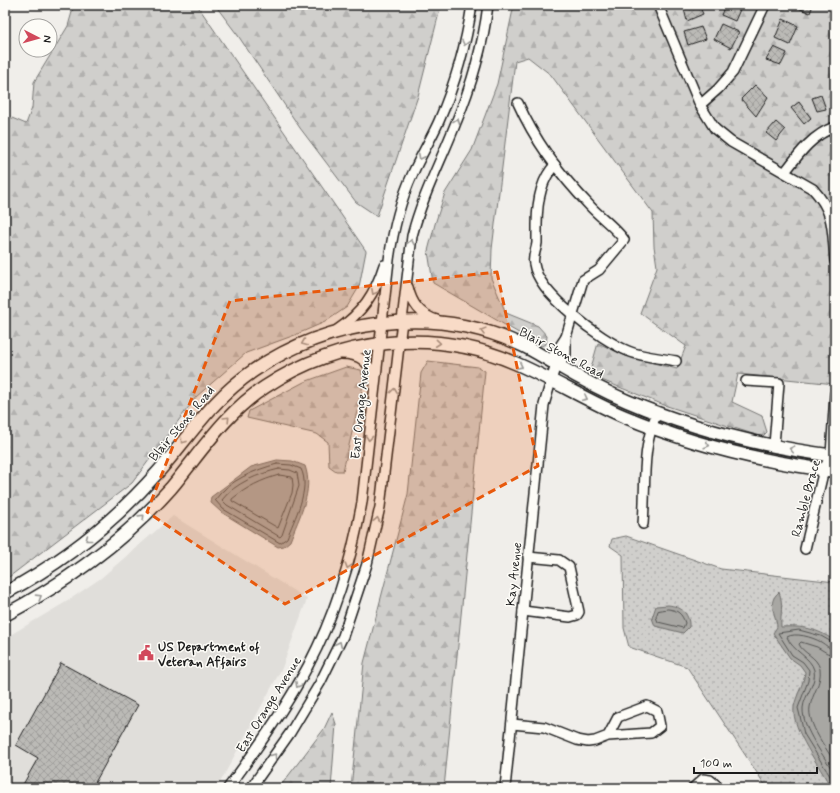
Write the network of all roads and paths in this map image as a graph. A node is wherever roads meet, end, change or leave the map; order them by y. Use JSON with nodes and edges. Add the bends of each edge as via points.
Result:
{"nodes":[{"id":1,"x":472,"y":5,"type":"edge"},
{"id":2,"x":488,"y":5,"type":"edge"},
{"id":3,"x":658,"y":5,"type":"edge"},
{"id":4,"x":765,"y":5,"type":"edge"},
{"id":5,"x":518,"y":103,"type":"dead end"},
{"id":6,"x":700,"y":105,"type":"junction"},
{"id":7,"x":835,"y":127,"type":"edge"},
{"id":8,"x":555,"y":165,"type":"junction"},
{"id":9,"x":785,"y":172,"type":"junction"},
{"id":10,"x":391,"y":242,"type":"junction"},
{"id":11,"x":835,"y":261,"type":"edge"},
{"id":12,"x":406,"y":281,"type":"junction"},
{"id":13,"x":572,"y":314,"type":"junction"},
{"id":14,"x":402,"y":322,"type":"junction"},
{"id":15,"x":382,"y":323,"type":"junction"},
{"id":16,"x":452,"y":324,"type":"junction"},
{"id":17,"x":331,"y":333,"type":"junction"},
{"id":18,"x":399,"y":341,"type":"junction"},
{"id":19,"x":379,"y":343,"type":"junction"},
{"id":20,"x":328,"y":356,"type":"junction"},
{"id":21,"x":676,"y":361,"type":"dead end"},
{"id":22,"x":556,"y":364,"type":"junction"},
{"id":23,"x":551,"y":380,"type":"junction"},
{"id":24,"x":746,"y":381,"type":"dead end"},
{"id":25,"x":374,"y":386,"type":"junction"},
{"id":26,"x":835,"y":394,"type":"edge"},
{"id":27,"x":657,"y":413,"type":"junction"},
{"id":28,"x":651,"y":427,"type":"junction"},
{"id":29,"x":774,"y":445,"type":"junction"},
{"id":30,"x":833,"y":455,"type":"edge"},
{"id":31,"x":829,"y":470,"type":"edge"},
{"id":32,"x":643,"y":524,"type":"dead end"},
{"id":33,"x":805,"y":548,"type":"dead end"},
{"id":34,"x":528,"y":557,"type":"junction"},
{"id":35,"x":64,"y":558,"type":"junction"},
{"id":36,"x":75,"y":573,"type":"junction"},
{"id":37,"x":5,"y":593,"type":"edge"},
{"id":38,"x":523,"y":610,"type":"junction"},
{"id":39,"x":5,"y":615,"type":"edge"},
{"id":40,"x":512,"y":724,"type":"junction"},
{"id":41,"x":608,"y":736,"type":"junction"},
{"id":42,"x":228,"y":788,"type":"edge"},
{"id":43,"x":251,"y":788,"type":"edge"},
{"id":44,"x":505,"y":788,"type":"edge"},
{"id":45,"x":692,"y":788,"type":"edge"},
{"id":46,"x":720,"y":788,"type":"edge"}],
"edges":[{"from":1,"to":10,"type":"street","name":"East Orange Avenue","one_way":true,"via":[[454,83],[407,187]]},
{"from":12,"to":2,"type":"street","one_way":true,"via":[[420,208],[466,98],[480,48]]},
{"from":3,"to":6,"type":"street"},
{"from":4,"to":6,"type":"street","via":[[733,72]]},
{"from":5,"to":8,"type":"street","via":[[529,127]]},
{"from":6,"to":9,"type":"street","via":[[708,120],[724,138]]},
{"from":7,"to":9,"type":"street","via":[[821,133]]},
{"from":8,"to":13,"type":"street","via":[[547,174],[543,185],[537,216],[534,264],[543,286]]},
{"from":8,"to":13,"type":"street","name":"Kay Avenue","via":[[588,204],[624,240],[599,270],[583,280]]},
{"from":9,"to":11,"type":"street","via":[[813,189],[827,206],[832,223]]},
{"from":10,"to":15,"type":"street","name":"East Orange Avenue"},
{"from":10,"to":17,"type":"street","one_way":true,"via":[[376,288],[368,303],[352,319]]},
{"from":12,"to":14,"type":"street"},
{"from":12,"to":16,"type":"street","via":[[411,299],[422,314]]},
{"from":13,"to":21,"type":"street","via":[[610,342],[629,352]]},
{"from":13,"to":22,"type":"street","name":"Kay Avenue","via":[[566,337],[554,355]]},
{"from":14,"to":15,"type":"main road","name":"Blair Stone Road"},
{"from":14,"to":16,"type":"main road","name":"Blair Stone Road"},
{"from":14,"to":18,"type":"street"},
{"from":15,"to":17,"type":"main road","name":"Blair Stone Road"},
{"from":15,"to":19,"type":"street","name":"East Orange Avenue"},
{"from":22,"to":16,"type":"main road","name":"Blair Stone Road","one_way":true,"via":[[505,338]]},
{"from":17,"to":35,"type":"main road","name":"Blair Stone Road","one_way":true,"via":[[276,356],[229,389],[138,494],[102,528]]},
{"from":18,"to":19,"type":"main road"},
{"from":18,"to":23,"type":"main road","one_way":true,"via":[[442,343],[474,349]]},
{"from":43,"to":18,"type":"street","one_way":true,"via":[[290,733],[320,683],[343,636],[359,593],[380,507]]},
{"from":19,"to":20,"type":"main road"},
{"from":19,"to":25,"type":"street","name":"East Orange Avenue"},
{"from":20,"to":25,"type":"street","via":[[343,354],[360,357],[370,367]]},
{"from":36,"to":20,"type":"main road","one_way":true,"via":[[114,544],[152,508],[219,427],[240,406],[288,373]]},
{"from":22,"to":23,"type":"street","name":"Kay Avenue"},
{"from":22,"to":27,"type":"main road","name":"Blair Stone Road","via":[[599,388]]},
{"from":23,"to":28,"type":"main road","one_way":true,"via":[[597,404]]},
{"from":23,"to":34,"type":"street","name":"Kay Avenue","via":[[544,406]]},
{"from":24,"to":29,"type":"street","via":[[779,383]]},
{"from":25,"to":42,"type":"street","name":"East Orange Avenue","one_way":true,"via":[[362,502],[356,532],[332,612],[309,665],[294,691]]},
{"from":26,"to":30,"type":"street"},
{"from":27,"to":28,"type":"street"},
{"from":27,"to":29,"type":"main road","name":"Blair Stone Road","via":[[710,430]]},
{"from":28,"to":31,"type":"main road","one_way":true,"via":[[739,454]]},
{"from":28,"to":32,"type":"street","via":[[645,452]]},
{"from":30,"to":29,"type":"main road","name":"Blair Stone Road","one_way":true},
{"from":30,"to":31,"type":"street","name":"Ramble Brace"},
{"from":31,"to":33,"type":"street","name":"Ramble Brace"},
{"from":34,"to":38,"type":"street","name":"Kay Avenue"},
{"from":34,"to":38,"type":"street","via":[[559,560],[569,567],[579,612],[570,617]]},
{"from":35,"to":36,"type":"main road"},
{"from":35,"to":37,"type":"main road","name":"Blair Stone Road"},
{"from":39,"to":36,"type":"main road","one_way":true,"via":[[38,598]]},
{"from":38,"to":40,"type":"street","name":"Kay Avenue"},
{"from":40,"to":41,"type":"street","via":[[544,727],[577,740],[595,741]]},
{"from":40,"to":44,"type":"street","name":"Kay Avenue"},
{"from":41,"to":41,"type":"street","via":[[651,733],[660,726],[658,711],[647,706],[618,716]]},
{"from":45,"to":46,"type":"street","via":[[703,779],[710,780]]}]}
